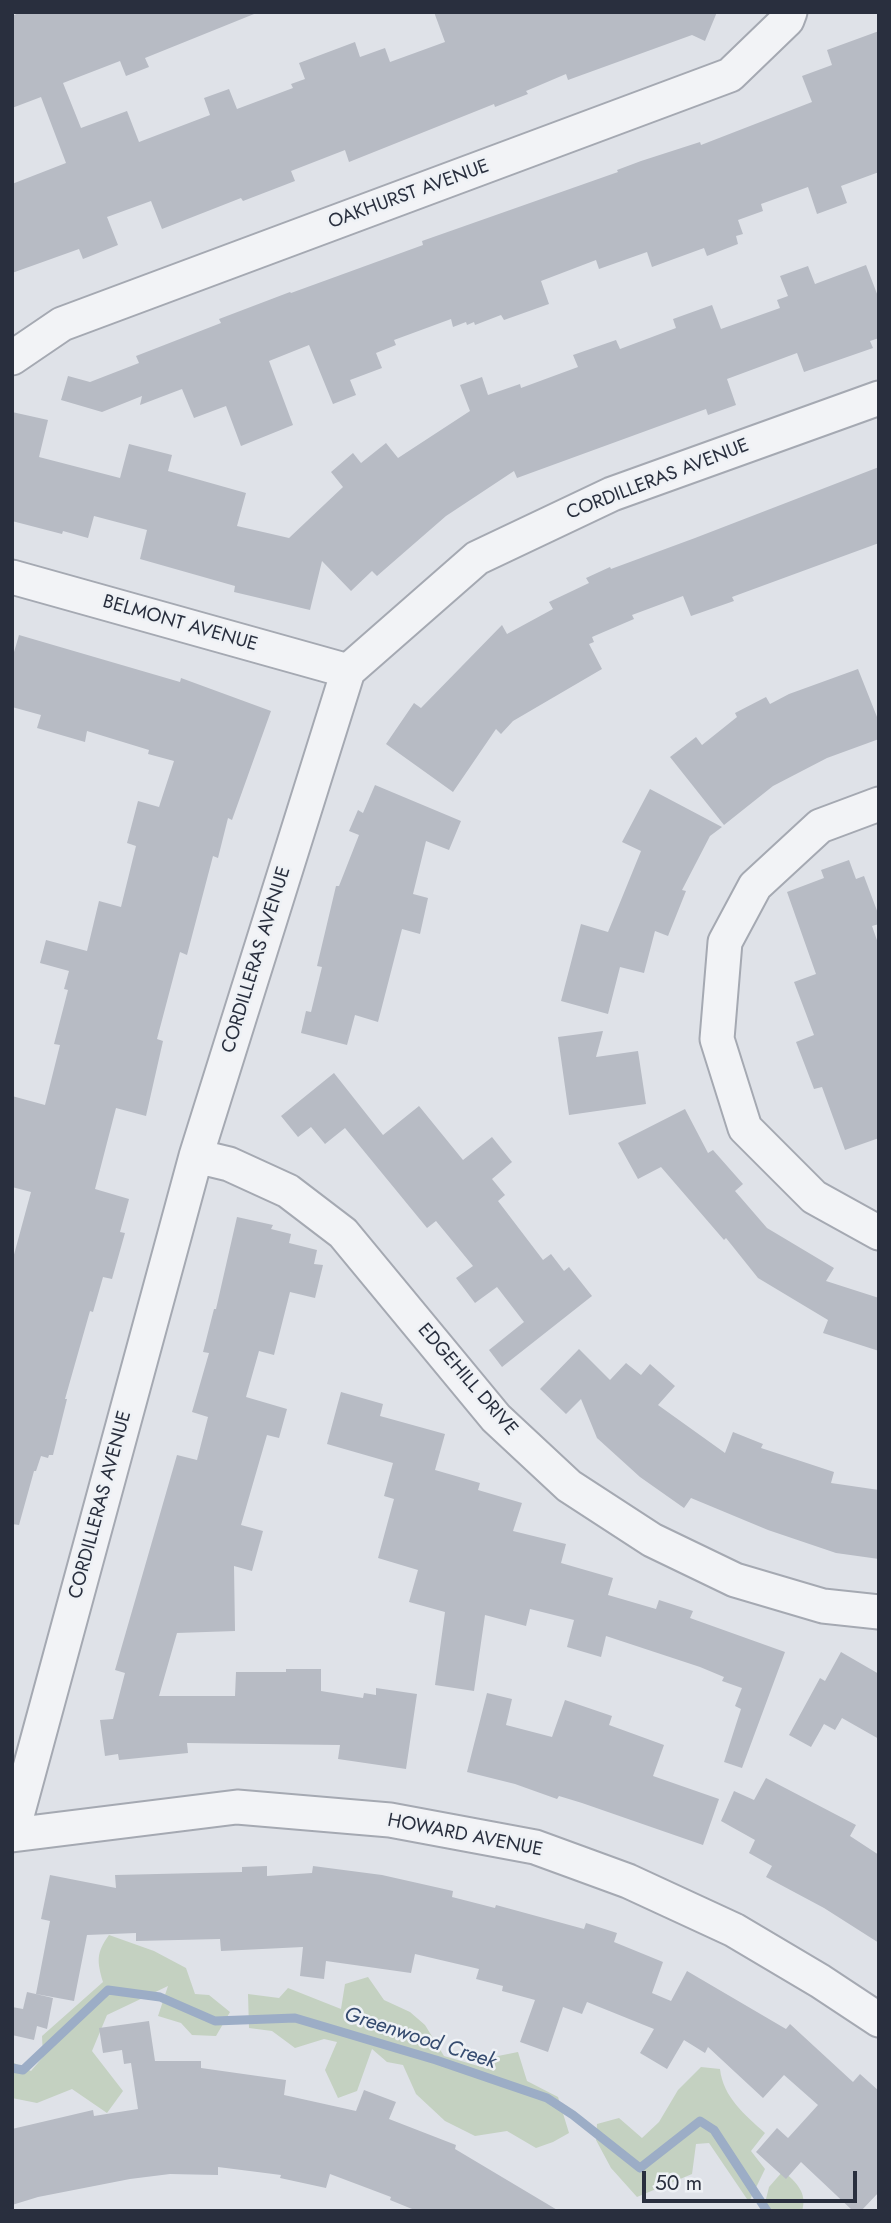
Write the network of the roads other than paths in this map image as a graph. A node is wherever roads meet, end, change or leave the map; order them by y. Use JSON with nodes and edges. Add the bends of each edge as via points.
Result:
{"nodes":[{"id":1,"x":790,"y":12,"type":"edge"},
{"id":2,"x":12,"y":358,"type":"edge"},
{"id":3,"x":879,"y":398,"type":"edge"},
{"id":4,"x":12,"y":577,"type":"edge"},
{"id":5,"x":348,"y":671,"type":"junction"},
{"id":6,"x":879,"y":804,"type":"edge"},
{"id":7,"x":196,"y":1156,"type":"junction"},
{"id":8,"x":879,"y":1233,"type":"edge"},
{"id":9,"x":879,"y":1612,"type":"edge"},
{"id":10,"x":12,"y":1835,"type":"edge"},
{"id":11,"x":879,"y":2020,"type":"edge"}],
"edges":[{"from":1,"to":2,"type":"street","name":"OAKHURST AVENUE","via":[[730,75],[62,324]]},
{"from":3,"to":5,"type":"street","name":"CORDILLERAS AVENUE","via":[[612,494],[477,558]]},
{"from":4,"to":5,"type":"street","name":"BELMONT AVENUE"},
{"from":5,"to":7,"type":"street","name":"CORDILLERAS AVENUE"},
{"from":6,"to":8,"type":"street","via":[[820,826],[755,886],[725,942],[717,1039],[745,1128],[814,1197]]},
{"from":7,"to":9,"type":"street","name":"EDGEHILL DRIVE","via":[[229,1164],[288,1191],[343,1233],[496,1418],[569,1486],[652,1540],[735,1580],[823,1606]]},
{"from":7,"to":10,"type":"street","name":"CORDILLERAS AVENUE"},
{"from":10,"to":11,"type":"street","name":"HOWARD AVENUE","via":[[237,1807],[390,1821],[536,1847],[628,1881],[734,1930]]}]}
